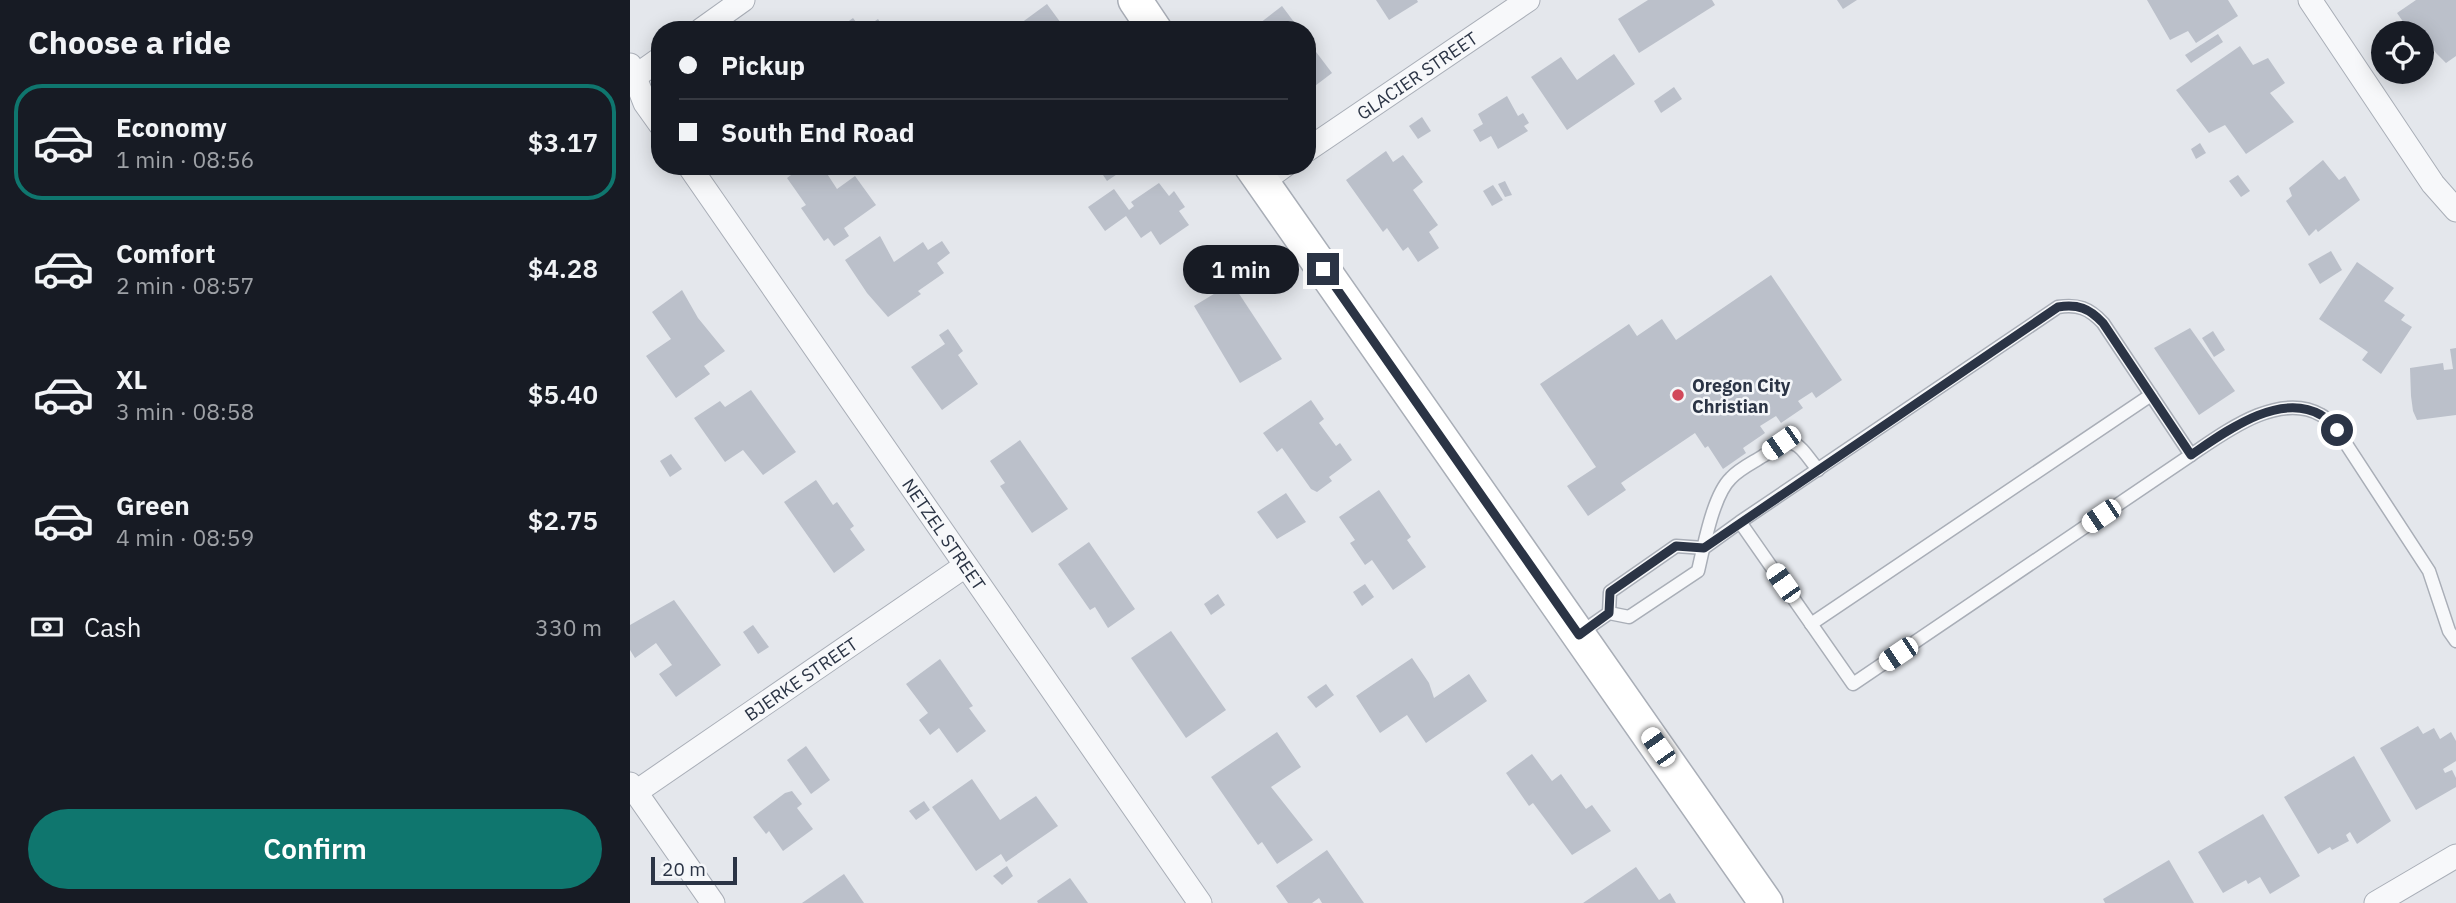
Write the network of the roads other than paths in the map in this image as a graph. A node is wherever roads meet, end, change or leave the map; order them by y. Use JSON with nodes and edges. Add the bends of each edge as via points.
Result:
{"nodes":[{"id":1,"x":743,"y":0,"type":"edge"},
{"id":2,"x":1135,"y":0,"type":"edge"},
{"id":3,"x":1528,"y":0,"type":"edge"},
{"id":4,"x":2310,"y":0,"type":"edge"},
{"id":5,"x":714,"y":21,"type":"edge"},
{"id":6,"x":1149,"y":21,"type":"edge"},
{"id":7,"x":651,"y":64,"type":"edge"},
{"id":8,"x":632,"y":74,"type":"edge"},
{"id":9,"x":651,"y":111,"type":"edge"},
{"id":10,"x":1316,"y":144,"type":"edge"},
{"id":11,"x":695,"y":175,"type":"edge"},
{"id":12,"x":1268,"y":175,"type":"edge"},
{"id":13,"x":2456,"y":210,"type":"edge"},
{"id":14,"x":2151,"y":395,"type":"junction"},
{"id":15,"x":2191,"y":455,"type":"junction"},
{"id":16,"x":1818,"y":470,"type":"junction"},
{"id":17,"x":1740,"y":522,"type":"junction"},
{"id":18,"x":1704,"y":548,"type":"junction"},
{"id":19,"x":965,"y":566,"type":"junction"},
{"id":20,"x":1609,"y":613,"type":"junction"},
{"id":21,"x":1811,"y":624,"type":"junction"},
{"id":22,"x":1579,"y":635,"type":"junction"},
{"id":23,"x":2456,"y":641,"type":"edge"},
{"id":24,"x":633,"y":788,"type":"edge"},
{"id":25,"x":2456,"y":856,"type":"edge"},
{"id":26,"x":713,"y":903,"type":"edge"},
{"id":27,"x":1200,"y":903,"type":"edge"},
{"id":28,"x":1766,"y":903,"type":"edge"},
{"id":29,"x":2376,"y":903,"type":"edge"}],
"edges":[{"from":1,"to":5,"type":"street"},
{"from":2,"to":6,"type":"main road"},
{"from":3,"to":10,"type":"street","name":"GLACIER STREET"},
{"from":4,"to":13,"type":"street","via":[[2433,184]]},
{"from":7,"to":8,"type":"street"},
{"from":8,"to":9,"type":"street"},
{"from":11,"to":19,"type":"street","name":"NETZEL STREET"},
{"from":12,"to":22,"type":"main road"},
{"from":14,"to":15,"type":"lane"},
{"from":14,"to":16,"type":"lane","via":[[2091,311],[2074,304],[2058,307]]},
{"from":14,"to":21,"type":"lane"},
{"from":15,"to":21,"type":"lane","via":[[1853,684]]},
{"from":15,"to":23,"type":"lane","via":[[2241,422],[2271,412],[2298,406],[2322,415],[2337,430],[2429,571]]},
{"from":16,"to":17,"type":"lane"},
{"from":16,"to":18,"type":"lane","via":[[1802,449],[1781,443],[1731,478],[1722,490]]},
{"from":17,"to":18,"type":"lane"},
{"from":17,"to":21,"type":"lane"},
{"from":18,"to":20,"type":"lane","via":[[1698,571],[1629,617]]},
{"from":18,"to":20,"type":"lane","via":[[1676,546],[1610,592]]},
{"from":19,"to":24,"type":"street","name":"BJERKE STREET"},
{"from":19,"to":27,"type":"street","name":"NETZEL STREET"},
{"from":20,"to":22,"type":"lane"},
{"from":22,"to":28,"type":"main road"},
{"from":24,"to":26,"type":"street"},
{"from":25,"to":29,"type":"street"}]}
